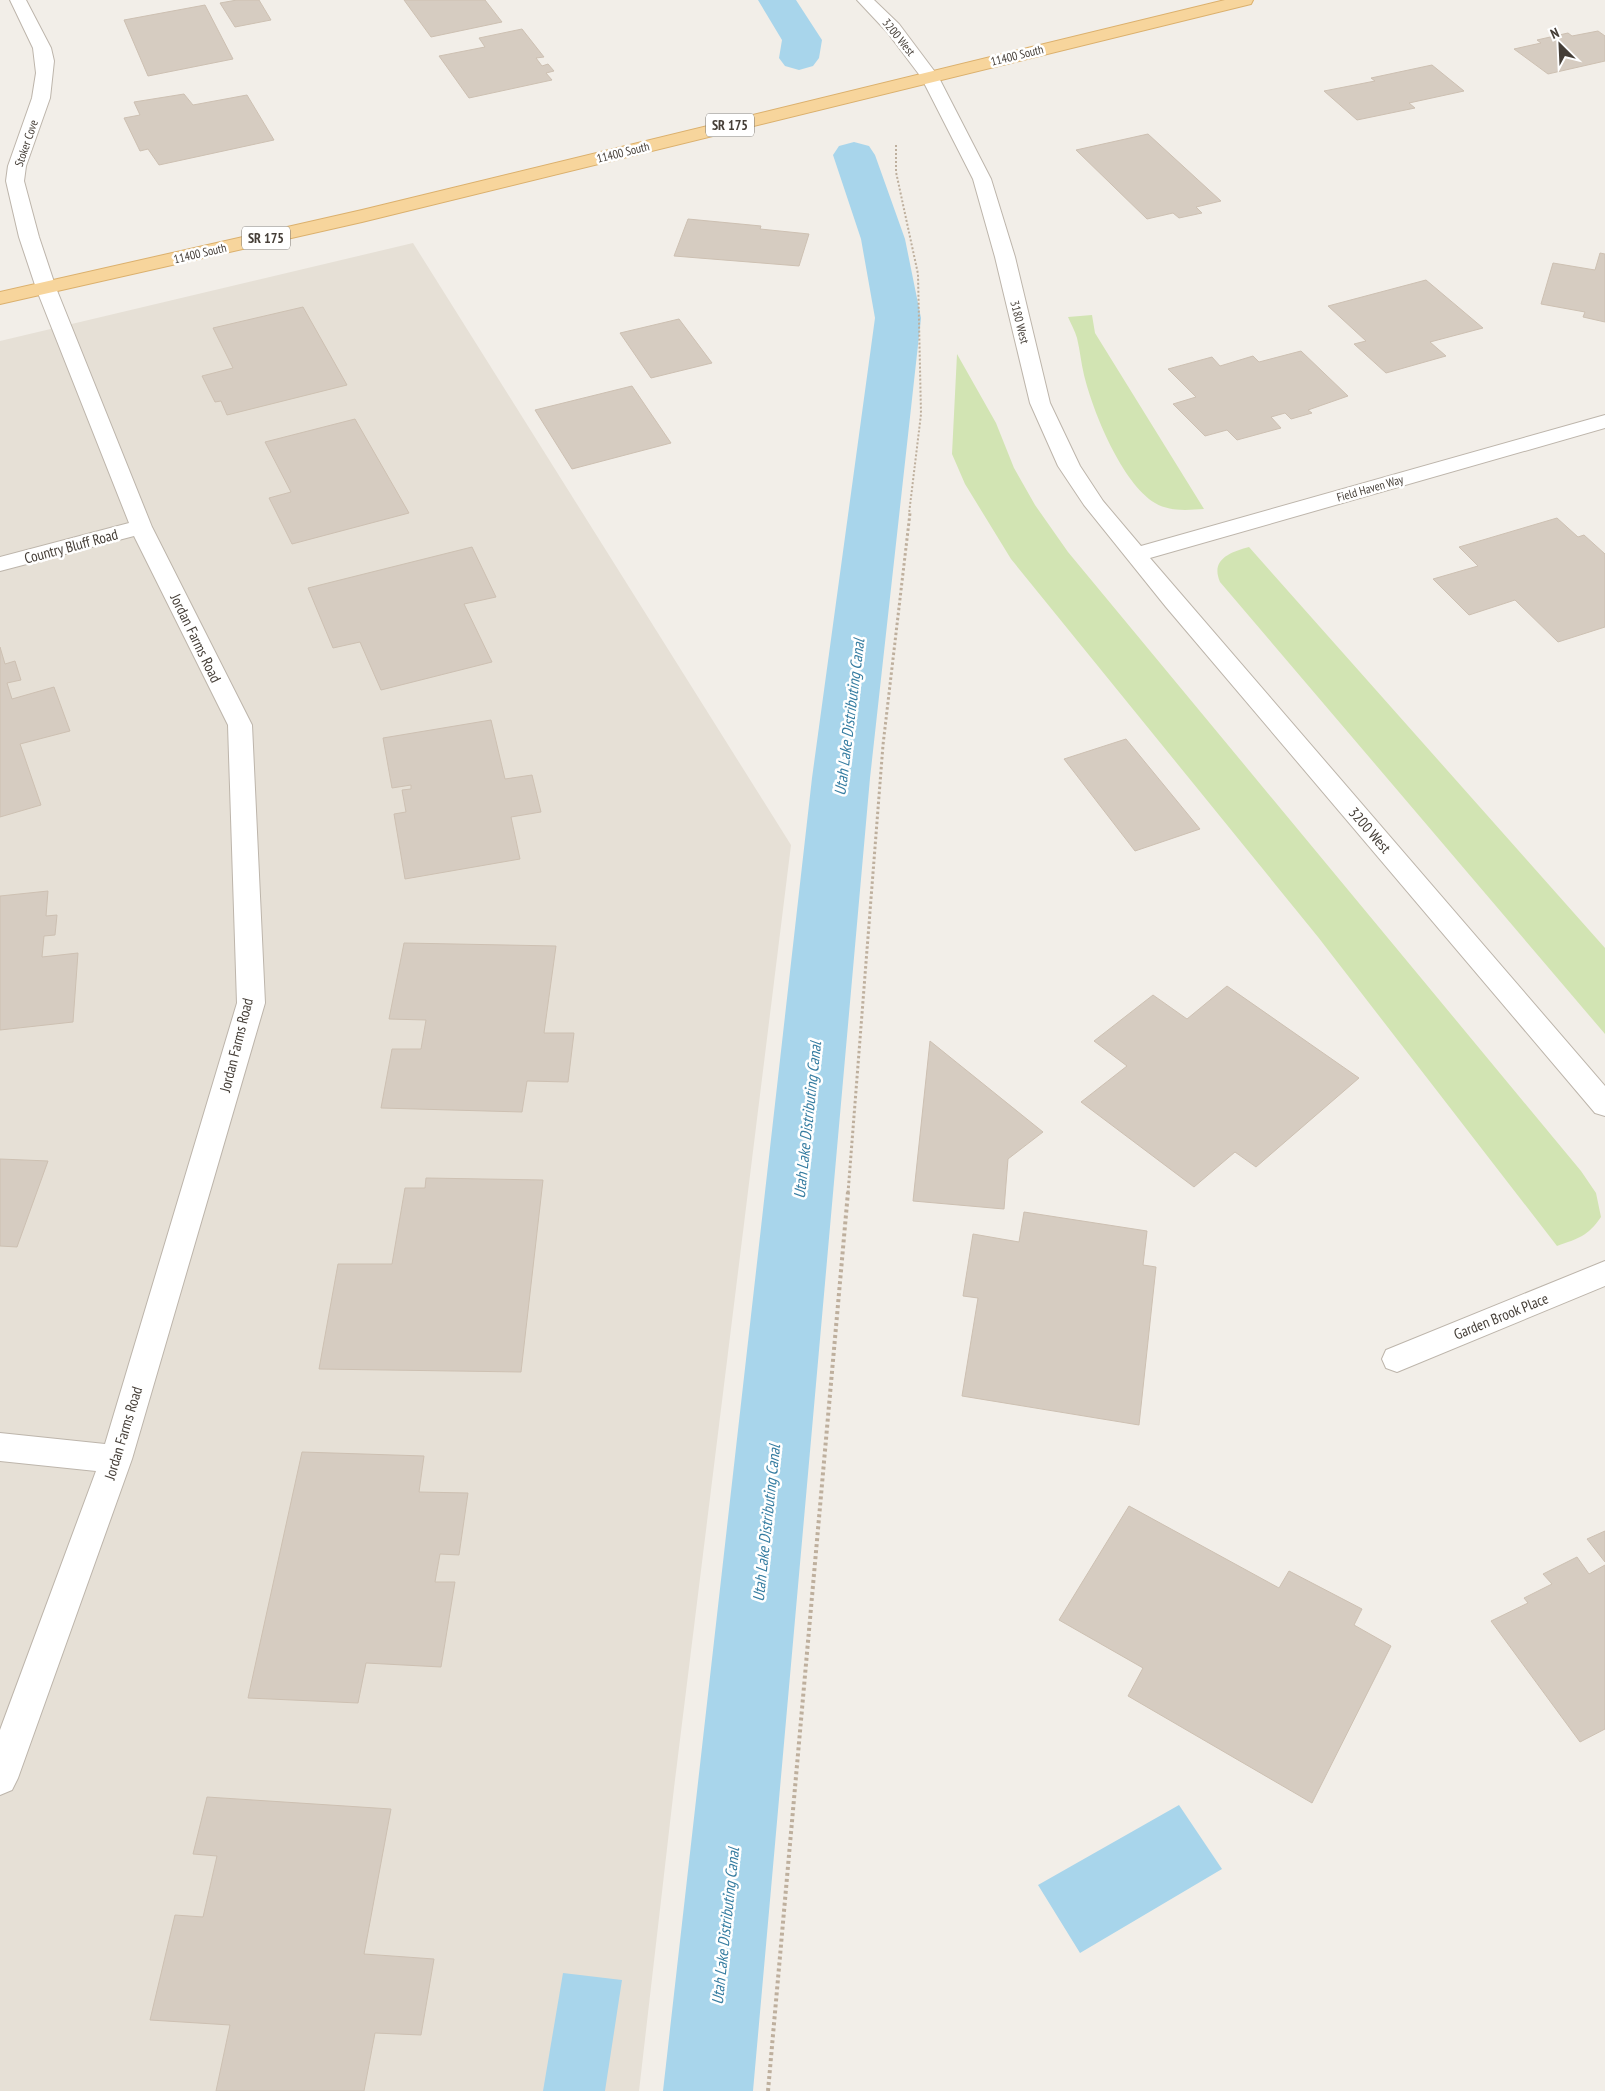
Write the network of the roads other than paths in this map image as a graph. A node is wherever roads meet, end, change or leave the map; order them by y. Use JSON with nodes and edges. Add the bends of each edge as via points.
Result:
{"nodes":[{"id":1,"x":18,"y":0,"type":"edge"},
{"id":2,"x":865,"y":0,"type":"edge"},
{"id":3,"x":1245,"y":0,"type":"edge"},
{"id":4,"x":930,"y":76,"type":"junction"},
{"id":5,"x":46,"y":288,"type":"junction"},
{"id":6,"x":0,"y":298,"type":"edge"},
{"id":7,"x":1605,"y":420,"type":"edge"},
{"id":8,"x":141,"y":527,"type":"junction"},
{"id":9,"x":1135,"y":555,"type":"junction"},
{"id":10,"x":0,"y":564,"type":"edge"},
{"id":11,"x":1605,"y":1105,"type":"edge"},
{"id":12,"x":1605,"y":1273,"type":"edge"},
{"id":13,"x":1397,"y":1358,"type":"dead end"},
{"id":14,"x":0,"y":1447,"type":"edge"},
{"id":15,"x":116,"y":1459,"type":"junction"},
{"id":16,"x":0,"y":1778,"type":"edge"}],
"edges":[{"from":1,"to":5,"type":"street","name":"Stoker Cove","via":[[42,48],[45,61],[41,98],[17,166],[15,181]]},
{"from":2,"to":4,"type":"street","name":"3200 West","via":[[893,28]]},
{"from":3,"to":4,"type":"main road","name":"11400 South","number":"SR 175"},
{"from":4,"to":5,"type":"main road","name":"11400 South","number":"SR 175","via":[[362,216]]},
{"from":4,"to":9,"type":"street","name":"3180 West","via":[[982,179],[1005,257],[1040,403],[1053,434],[1094,505]]},
{"from":5,"to":6,"type":"main road","name":"11400 South","number":"SR 175"},
{"from":5,"to":8,"type":"street","name":"Jordan Farms Road"},
{"from":7,"to":9,"type":"street","name":"Field Haven Way"},
{"from":8,"to":10,"type":"street","name":"Country Bluff Road"},
{"from":8,"to":15,"type":"street","name":"Jordan Farms Road","via":[[240,725],[251,1003]]},
{"from":9,"to":11,"type":"street","name":"3200 West"},
{"from":12,"to":13,"type":"street","name":"Garden Brook Place"},
{"from":14,"to":15,"type":"street"},
{"from":15,"to":16,"type":"street","name":"Jordan Farms Road"}]}
